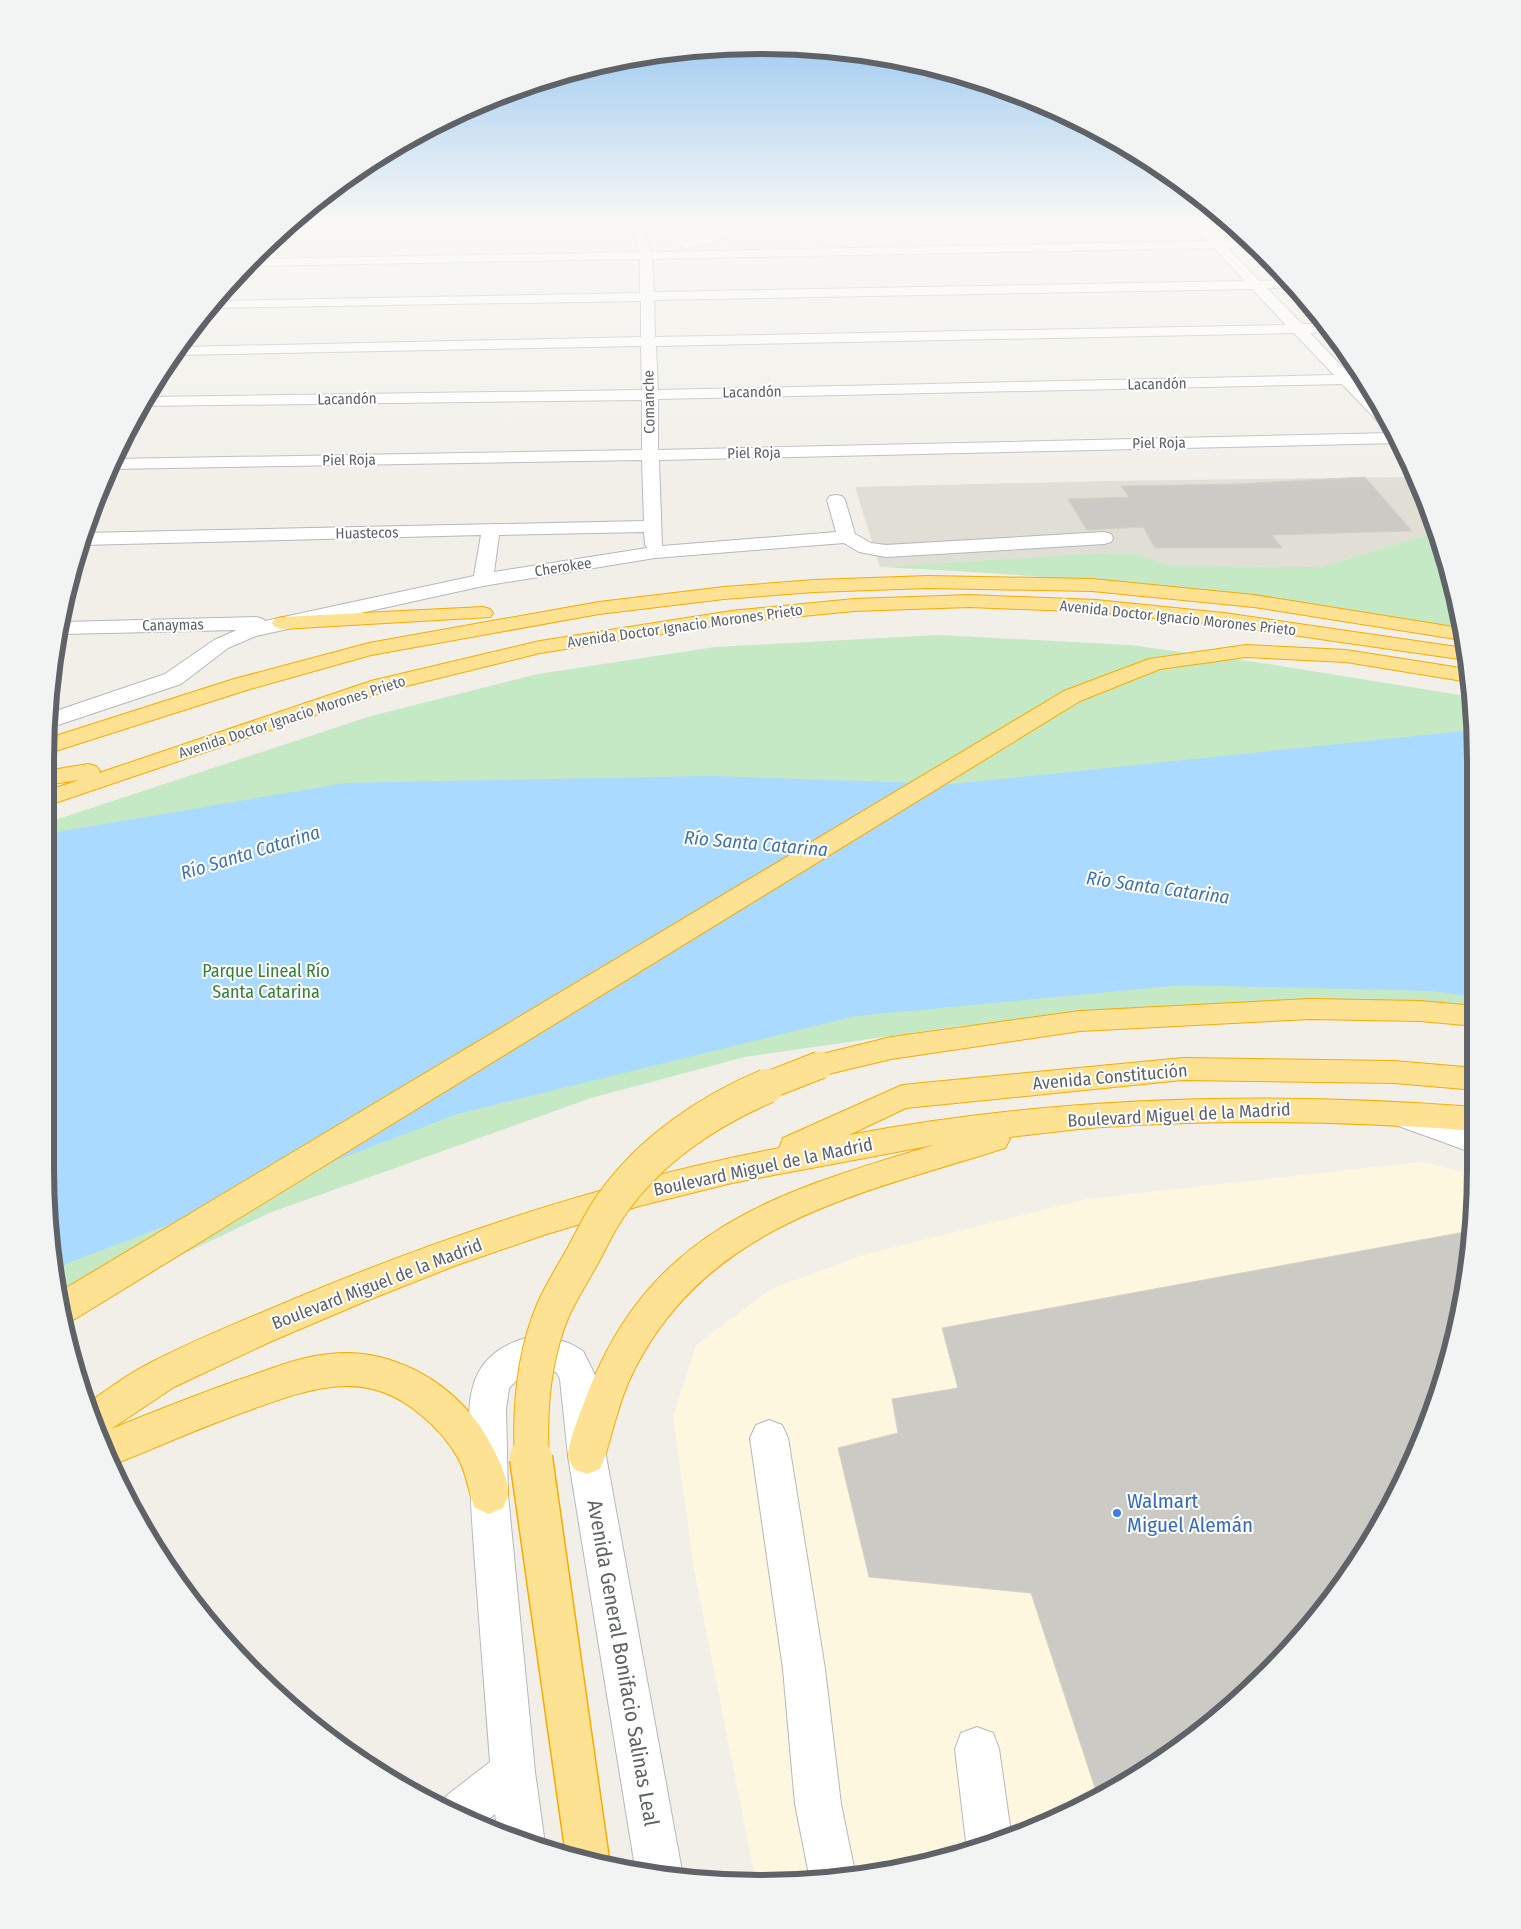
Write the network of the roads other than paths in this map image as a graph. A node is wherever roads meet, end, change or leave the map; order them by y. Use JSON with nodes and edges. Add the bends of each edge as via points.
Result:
{"nodes":[{"id":1,"x":648,"y":314,"type":"edge"},
{"id":2,"x":1286,"y":314,"type":"edge"},
{"id":3,"x":1300,"y":328,"type":"junction"},
{"id":4,"x":1319,"y":328,"type":"edge"},
{"id":5,"x":648,"y":342,"type":"junction"},
{"id":6,"x":185,"y":351,"type":"edge"},
{"id":7,"x":1346,"y":379,"type":"junction"},
{"id":8,"x":1355,"y":379,"type":"edge"},
{"id":9,"x":650,"y":395,"type":"junction"},
{"id":10,"x":151,"y":402,"type":"edge"},
{"id":11,"x":1373,"y":408,"type":"edge"},
{"id":12,"x":1389,"y":438,"type":"edge"},
{"id":13,"x":650,"y":455,"type":"junction"},
{"id":14,"x":120,"y":464,"type":"edge"},
{"id":15,"x":836,"y":500,"type":"dead end"},
{"id":16,"x":653,"y":526,"type":"junction"},
{"id":17,"x":492,"y":530,"type":"junction"},
{"id":18,"x":847,"y":537,"type":"junction"},
{"id":19,"x":1104,"y":538,"type":"dead end"},
{"id":20,"x":89,"y":539,"type":"edge"},
{"id":21,"x":655,"y":552,"type":"junction"},
{"id":22,"x":483,"y":580,"type":"junction"},
{"id":23,"x":599,"y":608,"type":"junction"},
{"id":24,"x":282,"y":623,"type":"junction"},
{"id":25,"x":66,"y":628,"type":"edge"},
{"id":26,"x":1456,"y":633,"type":"edge"},
{"id":27,"x":1459,"y":653,"type":"edge"},
{"id":28,"x":1462,"y":675,"type":"edge"},
{"id":29,"x":55,"y":719,"type":"edge"},
{"id":30,"x":54,"y":744,"type":"edge"},
{"id":31,"x":169,"y":756,"type":"junction"},
{"id":32,"x":54,"y":777,"type":"edge"},
{"id":33,"x":54,"y":797,"type":"edge"},
{"id":34,"x":1467,"y":1015,"type":"edge"},
{"id":35,"x":1467,"y":1077,"type":"edge"},
{"id":36,"x":1398,"y":1113,"type":"junction"},
{"id":37,"x":1467,"y":1117,"type":"edge"},
{"id":38,"x":1043,"y":1123,"type":"junction"},
{"id":39,"x":1467,"y":1139,"type":"edge"},
{"id":40,"x":759,"y":1164,"type":"junction"},
{"id":41,"x":67,"y":1306,"type":"edge"},
{"id":42,"x":99,"y":1416,"type":"edge"},
{"id":43,"x":769,"y":1438,"type":"dead end"},
{"id":44,"x":111,"y":1447,"type":"edge"},
{"id":45,"x":588,"y":1456,"type":"junction"},
{"id":46,"x":489,"y":1494,"type":"junction"},
{"id":47,"x":977,"y":1749,"type":"dead end"},
{"id":48,"x":513,"y":1772,"type":"junction"},
{"id":49,"x":465,"y":1810,"type":"edge"},
{"id":50,"x":521,"y":1833,"type":"edge"},
{"id":51,"x":988,"y":1838,"type":"edge"},
{"id":52,"x":587,"y":1853,"type":"edge"},
{"id":53,"x":658,"y":1868,"type":"edge"},
{"id":54,"x":831,"y":1871,"type":"edge"}],
"edges":[{"from":1,"to":5,"type":"street","name":"Comanche"},
{"from":2,"to":3,"type":"street"},
{"from":3,"to":4,"type":"street"},
{"from":3,"to":5,"type":"street"},
{"from":3,"to":7,"type":"street"},
{"from":5,"to":6,"type":"street"},
{"from":5,"to":9,"type":"street","name":"Comanche"},
{"from":7,"to":8,"type":"street","name":"Lacandón"},
{"from":7,"to":9,"type":"street","name":"Lacandón"},
{"from":7,"to":11,"type":"street"},
{"from":9,"to":10,"type":"street","name":"Lacandón"},
{"from":9,"to":13,"type":"street","name":"Comanche"},
{"from":12,"to":13,"type":"street","name":"Piel Roja"},
{"from":13,"to":14,"type":"street","name":"Piel Roja"},
{"from":13,"to":16,"type":"street","name":"Comanche"},
{"from":15,"to":18,"type":"street"},
{"from":16,"to":17,"type":"street","name":"Huastecos"},
{"from":16,"to":21,"type":"street","name":"Comanche"},
{"from":17,"to":20,"type":"street","name":"Huastecos"},
{"from":17,"to":22,"type":"street"},
{"from":18,"to":19,"type":"street","via":[[866,548],[886,551]]},
{"from":18,"to":21,"type":"street","name":"Cherokee"},
{"from":21,"to":22,"type":"street","name":"Cherokee"},
{"from":22,"to":24,"type":"street","name":"Cherokee"},
{"from":23,"to":24,"type":"highway"},
{"from":23,"to":26,"type":"highway","name":"Avenida Doctor Ignacio Morones Prieto","via":[[814,586],[928,582],[1092,584],[1254,601]]},
{"from":23,"to":30,"type":"highway","name":"Avenida Doctor Ignacio Morones Prieto","via":[[369,649],[242,684]]},
{"from":24,"to":25,"type":"street","name":"Canaymas"},
{"from":24,"to":29,"type":"street","via":[[221,644],[173,679]]},
{"from":27,"to":31,"type":"highway","name":"Avenida Doctor Ignacio Morones Prieto","via":[[1224,619],[1096,606],[969,601],[854,605],[731,616],[540,647],[379,686]]},
{"from":28,"to":41,"type":"highway","via":[[1346,656],[1246,651],[1156,663],[1072,696]]},
{"from":31,"to":32,"type":"highway"},
{"from":31,"to":33,"type":"highway","name":"Avenida Doctor Ignacio Morones Prieto"},
{"from":34,"to":52,"type":"highway","bridge":true,"via":[[1310,1009],[1080,1021],[891,1048],[820,1065],[771,1084],[698,1123],[639,1171],[616,1197],[597,1227],[552,1312],[533,1383],[530,1426],[532,1471]]},
{"from":35,"to":40,"type":"highway","name":"Avenida Constitución","via":[[1394,1072],[1183,1069],[902,1097]]},
{"from":36,"to":37,"type":"highway","name":"Boulevard Miguel de la Madrid"},
{"from":36,"to":38,"type":"highway","name":"Boulevard Miguel de la Madrid","via":[[1200,1111],[1102,1115]]},
{"from":36,"to":39,"type":"street"},
{"from":38,"to":40,"type":"highway","name":"Boulevard Miguel de la Madrid","via":[[915,1135]]},
{"from":38,"to":45,"type":"highway","via":[[826,1193],[742,1230],[708,1254],[676,1282],[630,1341],[610,1380],[594,1423]]},
{"from":40,"to":42,"type":"highway","name":"Boulevard Miguel de la Madrid","via":[[639,1193],[447,1254],[354,1290],[161,1375]]},
{"from":43,"to":54,"type":"street","via":[[804,1669],[818,1804]]},
{"from":44,"to":46,"type":"highway","via":[[289,1379],[341,1369],[367,1371],[386,1374],[412,1386],[455,1420],[482,1467]]},
{"from":45,"to":46,"type":"street","name":"Avenida General Bonifacio Salinas Leal","via":[[578,1377],[570,1362],[545,1351],[515,1358],[492,1383],[488,1410]]},
{"from":45,"to":53,"type":"street","name":"Avenida General Bonifacio Salinas Leal"},
{"from":46,"to":48,"type":"street"},
{"from":47,"to":51,"type":"street"},
{"from":48,"to":49,"type":"street"},
{"from":48,"to":50,"type":"street"}]}
